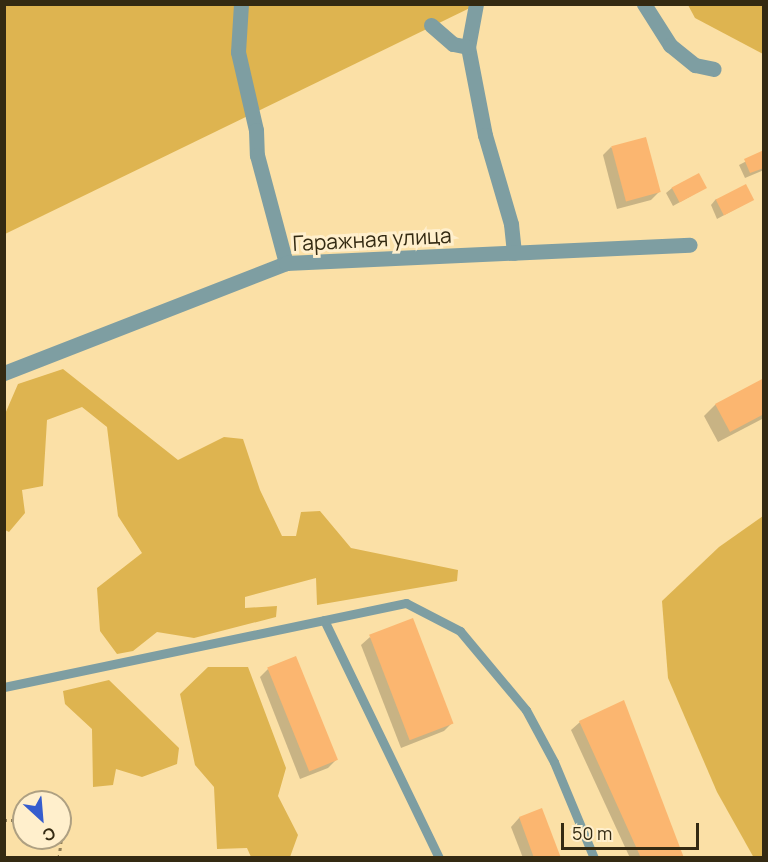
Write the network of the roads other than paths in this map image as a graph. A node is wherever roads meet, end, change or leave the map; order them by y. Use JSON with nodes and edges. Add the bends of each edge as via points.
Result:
{"nodes":[{"id":1,"x":241,"y":4,"type":"edge"},
{"id":2,"x":476,"y":4,"type":"edge"},
{"id":3,"x":644,"y":4,"type":"edge"},
{"id":4,"x":431,"y":25,"type":"dead end"},
{"id":5,"x":468,"y":47,"type":"junction"},
{"id":6,"x":714,"y":69,"type":"dead end"},
{"id":7,"x":690,"y":245,"type":"dead end"},
{"id":8,"x":514,"y":253,"type":"junction"},
{"id":9,"x":286,"y":263,"type":"junction"},
{"id":10,"x":4,"y":373,"type":"edge"},
{"id":11,"x":324,"y":620,"type":"junction"},
{"id":12,"x":4,"y":687,"type":"edge"},
{"id":13,"x":439,"y":858,"type":"edge"},
{"id":14,"x":594,"y":858,"type":"edge"}],
"edges":[{"from":1,"to":9,"type":"street","via":[[238,52],[256,130],[257,154]]},
{"from":2,"to":5,"type":"street"},
{"from":3,"to":6,"type":"street","via":[[670,45],[695,65]]},
{"from":4,"to":5,"type":"street","via":[[453,44]]},
{"from":5,"to":8,"type":"street","via":[[485,135],[511,224]]},
{"from":7,"to":8,"type":"street","name":"Гаражная улица"},
{"from":8,"to":9,"type":"street","name":"Гаражная улица"},
{"from":9,"to":10,"type":"street","name":"Гаражная улица"},
{"from":11,"to":12,"type":"lane"},
{"from":11,"to":13,"type":"lane"},
{"from":11,"to":14,"type":"lane","via":[[406,603],[460,631],[526,710],[554,762]]}]}
